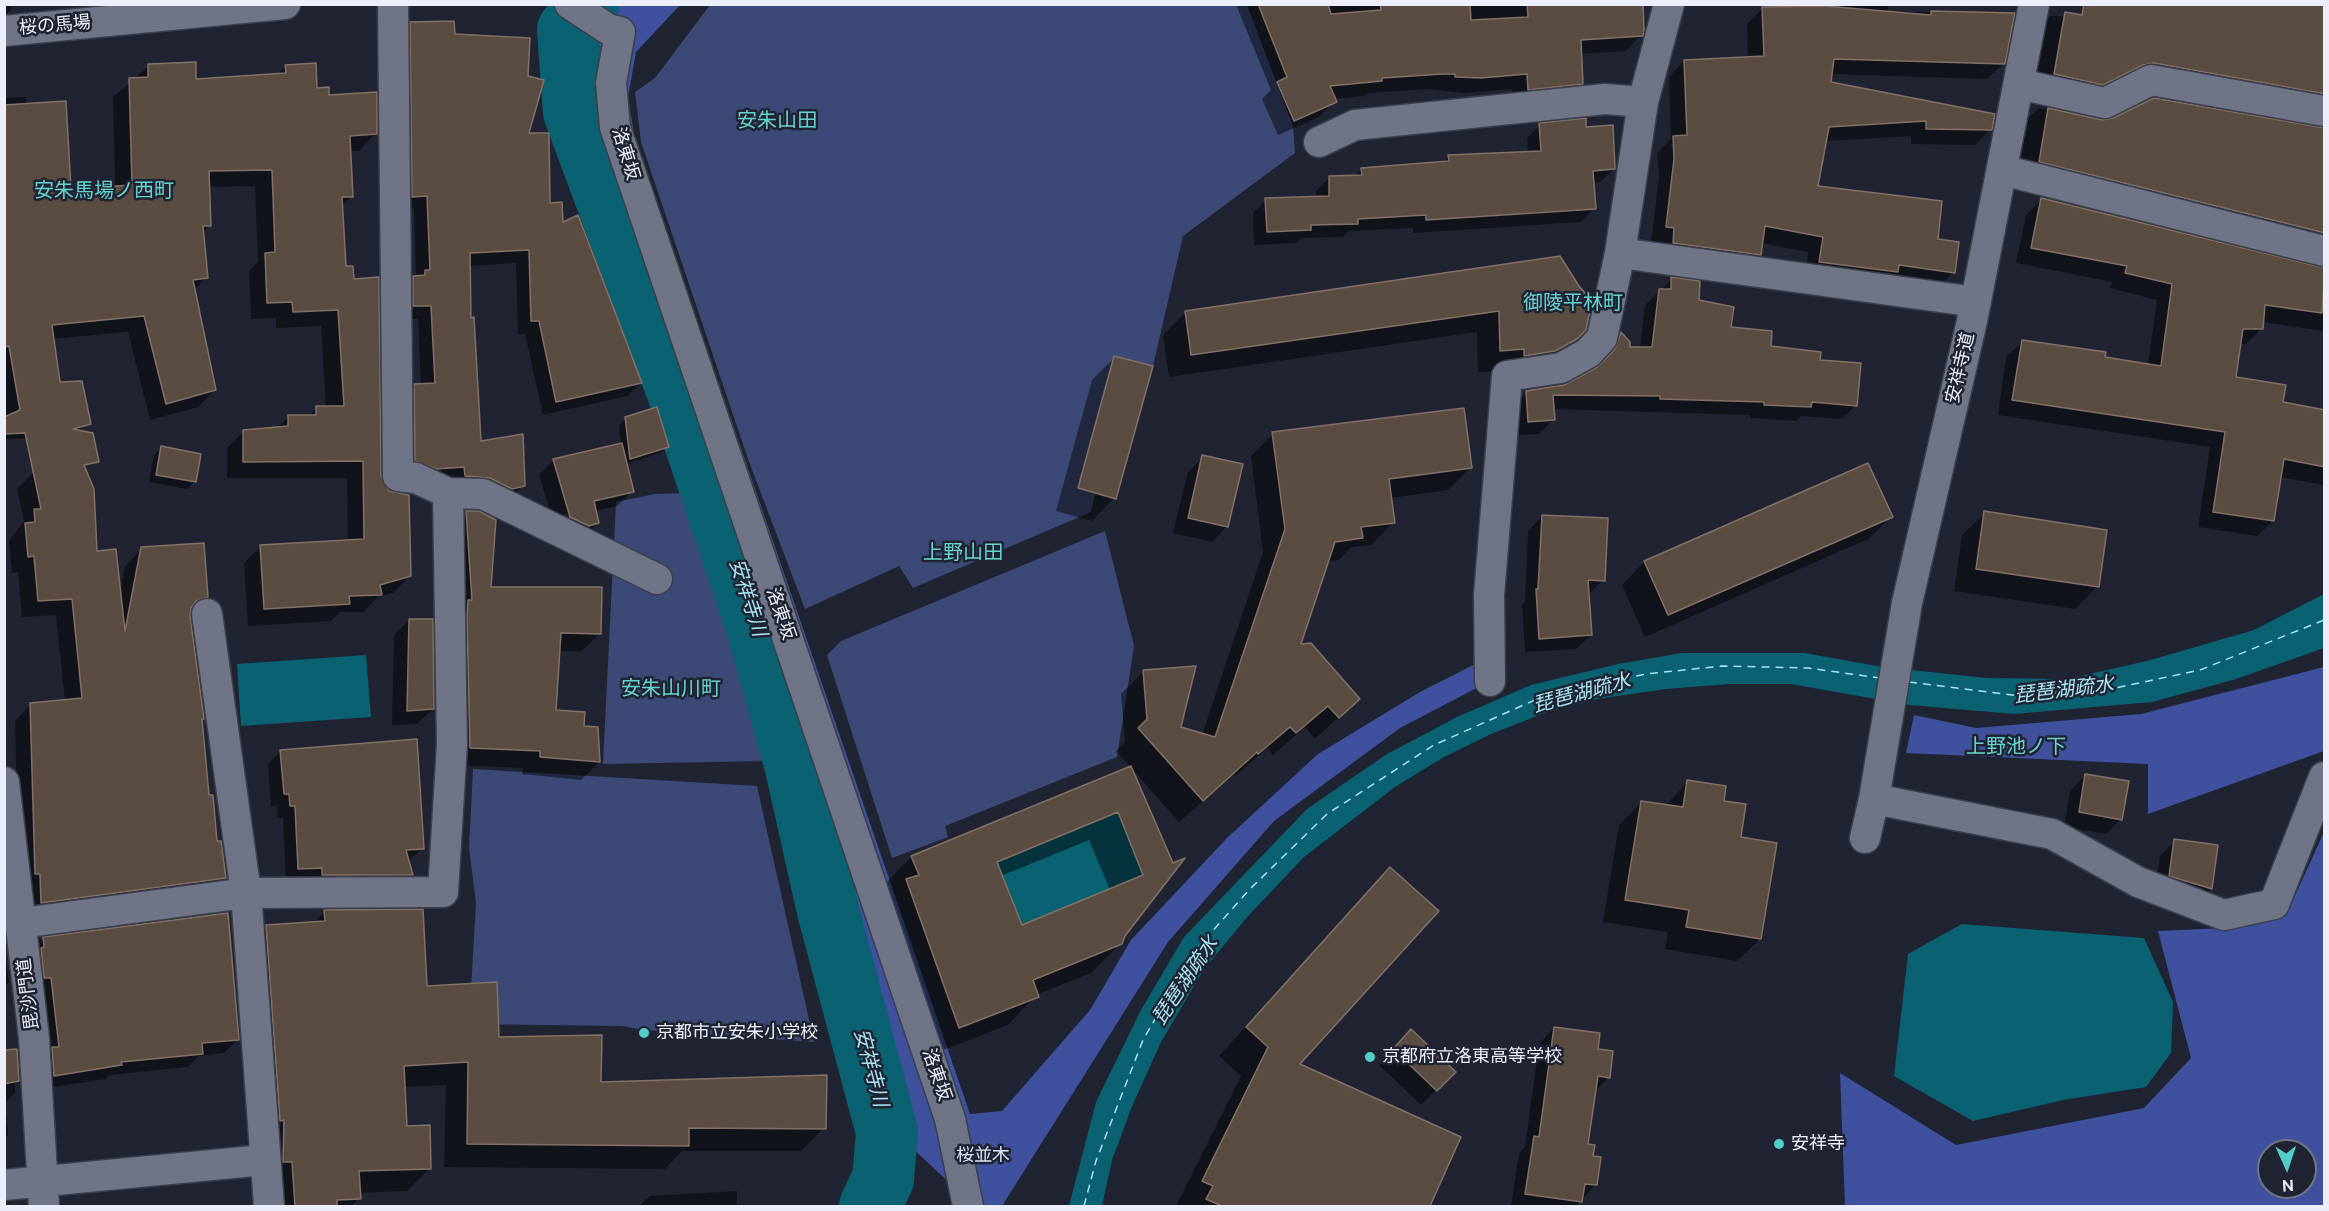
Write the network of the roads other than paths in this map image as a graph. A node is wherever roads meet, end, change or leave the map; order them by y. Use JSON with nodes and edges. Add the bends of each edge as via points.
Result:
{"nodes":[{"id":1,"x":285,"y":4,"type":"edge"},
{"id":2,"x":393,"y":4,"type":"edge"},
{"id":3,"x":570,"y":4,"type":"edge"},
{"id":4,"x":1669,"y":4,"type":"edge"},
{"id":5,"x":2034,"y":4,"type":"edge"},
{"id":6,"x":4,"y":30,"type":"edge"},
{"id":7,"x":2019,"y":84,"type":"junction"},
{"id":8,"x":1643,"y":102,"type":"junction"},
{"id":9,"x":2325,"y":111,"type":"edge"},
{"id":10,"x":1319,"y":142,"type":"dead end"},
{"id":11,"x":2002,"y":170,"type":"junction"},
{"id":12,"x":2325,"y":251,"type":"edge"},
{"id":13,"x":1620,"y":253,"type":"junction"},
{"id":14,"x":1976,"y":302,"type":"junction"},
{"id":15,"x":448,"y":493,"type":"junction"},
{"id":16,"x":657,"y":579,"type":"dead end"},
{"id":17,"x":207,"y":614,"type":"dead end"},
{"id":18,"x":1490,"y":681,"type":"dead end"},
{"id":19,"x":2325,"y":777,"type":"edge"},
{"id":20,"x":4,"y":782,"type":"edge"},
{"id":21,"x":1874,"y":799,"type":"junction"},
{"id":22,"x":1865,"y":838,"type":"dead end"},
{"id":23,"x":246,"y":893,"type":"junction"},
{"id":24,"x":21,"y":923,"type":"junction"},
{"id":25,"x":16,"y":970,"type":"edge"},
{"id":26,"x":264,"y":1160,"type":"junction"},
{"id":27,"x":4,"y":1185,"type":"edge"},
{"id":28,"x":44,"y":1194,"type":"edge"},
{"id":29,"x":269,"y":1206,"type":"edge"},
{"id":30,"x":968,"y":1206,"type":"edge"}],
"edges":[{"from":1,"to":6,"type":"street","name":"桜の馬場"},
{"from":2,"to":15,"type":"street","via":[[398,476],[416,478]]},
{"from":3,"to":30,"type":"street","name":"洛東坂","via":[[608,29],[620,32],[611,83],[615,127],[951,1119]]},
{"from":4,"to":8,"type":"street"},
{"from":5,"to":7,"type":"street","name":"安祥寺道"},
{"from":7,"to":9,"type":"street","via":[[2105,103],[2151,80]]},
{"from":7,"to":11,"type":"street","name":"安祥寺道"},
{"from":8,"to":10,"type":"street","via":[[1605,99],[1355,125]]},
{"from":8,"to":13,"type":"street"},
{"from":11,"to":12,"type":"street"},
{"from":11,"to":14,"type":"street","name":"安祥寺道"},
{"from":13,"to":14,"type":"street"},
{"from":13,"to":18,"type":"street","via":[[1602,338],[1588,353],[1562,368],[1507,376],[1490,595]]},
{"from":14,"to":21,"type":"street","name":"安祥寺道","via":[[1906,603]]},
{"from":15,"to":16,"type":"street","via":[[483,494]]},
{"from":15,"to":23,"type":"street","via":[[452,744],[443,891]]},
{"from":17,"to":23,"type":"street"},
{"from":19,"to":21,"type":"street","via":[[2274,904],[2224,915],[2138,882],[2052,834]]},
{"from":20,"to":24,"type":"street","name":"毘沙門道"},
{"from":21,"to":22,"type":"street","name":"安祥寺道"},
{"from":23,"to":24,"type":"street"},
{"from":23,"to":26,"type":"street"},
{"from":24,"to":25,"type":"street","name":"毘沙門道"},
{"from":25,"to":28,"type":"street","name":"毘沙門道","via":[[34,1038]]},
{"from":26,"to":28,"type":"street"},
{"from":26,"to":29,"type":"street"},
{"from":27,"to":28,"type":"street"}]}
